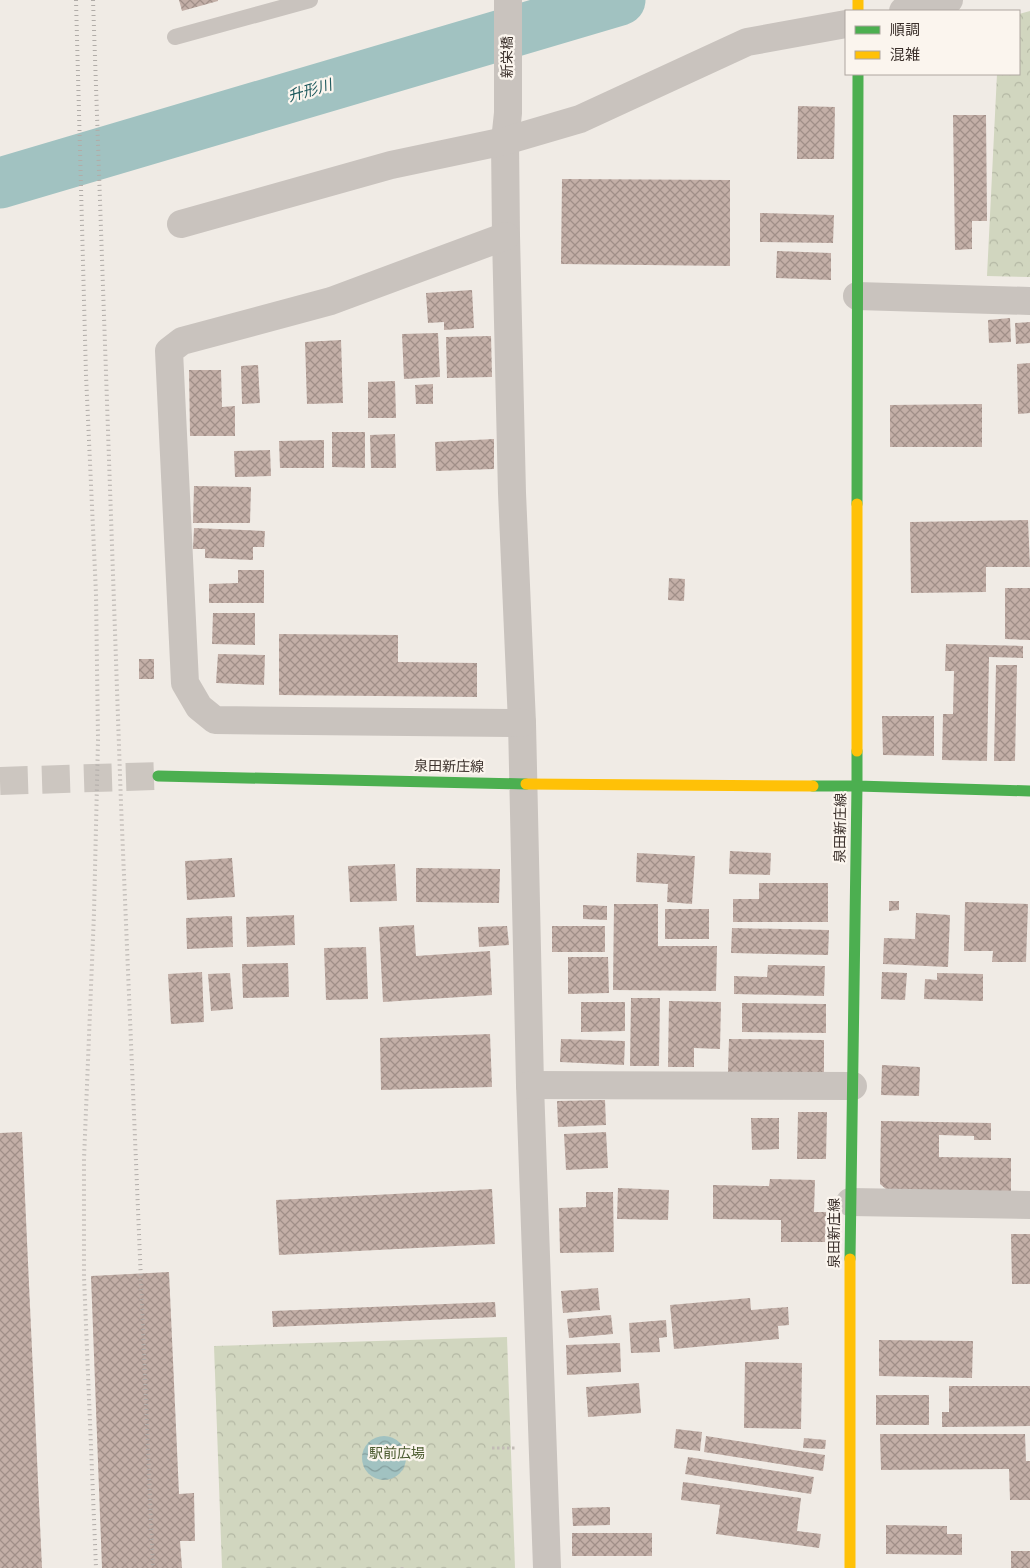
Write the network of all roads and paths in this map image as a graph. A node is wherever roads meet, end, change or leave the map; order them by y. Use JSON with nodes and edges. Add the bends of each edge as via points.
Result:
{"nodes":[{"id":1,"x":310,"y":0,"type":"edge"},
{"id":2,"x":508,"y":0,"type":"edge"},
{"id":3,"x":949,"y":0,"type":"edge"},
{"id":4,"x":907,"y":10,"type":"edge"},
{"id":5,"x":845,"y":24,"type":"edge"},
{"id":6,"x":175,"y":37,"type":"dead end"},
{"id":7,"x":858,"y":75,"type":"edge"},
{"id":8,"x":505,"y":141,"type":"junction"},
{"id":9,"x":180,"y":224,"type":"dead end"},
{"id":10,"x":506,"y":236,"type":"junction"},
{"id":11,"x":856,"y":296,"type":"junction"},
{"id":12,"x":1030,"y":301,"type":"edge"},
{"id":13,"x":522,"y":723,"type":"junction"},
{"id":14,"x":158,"y":776,"type":"tunnel mouth"},
{"id":15,"x":523,"y":784,"type":"junction"},
{"id":16,"x":856,"y":786,"type":"junction"},
{"id":17,"x":1030,"y":791,"type":"edge"},
{"id":18,"x":530,"y":1085,"type":"junction"},
{"id":19,"x":853,"y":1086,"type":"junction"},
{"id":20,"x":850,"y":1202,"type":"junction"},
{"id":21,"x":1030,"y":1205,"type":"edge"},
{"id":22,"x":547,"y":1568,"type":"edge"},
{"id":23,"x":850,"y":1568,"type":"edge"}],
"edges":[{"from":1,"to":6,"type":"lane"},
{"from":2,"to":8,"type":"street","name":"新栄橋"},
{"from":3,"to":4,"type":"street"},
{"from":5,"to":8,"type":"street","via":[[747,42],[580,119]]},
{"from":7,"to":11,"type":"main road"},
{"from":8,"to":9,"type":"street","via":[[391,165]]},
{"from":8,"to":10,"type":"street","name":"新栄橋"},
{"from":10,"to":13,"type":"street","name":"新栄橋"},
{"from":10,"to":13,"type":"street","via":[[330,301],[182,341],[169,351],[184,682],[199,707],[215,720]]},
{"from":11,"to":12,"type":"street"},
{"from":11,"to":16,"type":"main road"},
{"from":13,"to":15,"type":"street","name":"新栄橋"},
{"from":14,"to":15,"type":"main road","name":"泉田新庄線"},
{"from":15,"to":16,"type":"main road","name":"泉田新庄線"},
{"from":15,"to":18,"type":"street","name":"新栄橋"},
{"from":16,"to":17,"type":"main road"},
{"from":16,"to":19,"type":"main road","name":"泉田新庄線"},
{"from":18,"to":19,"type":"street"},
{"from":18,"to":22,"type":"street","name":"新栄橋"},
{"from":19,"to":20,"type":"main road","name":"泉田新庄線"},
{"from":20,"to":21,"type":"street"},
{"from":20,"to":23,"type":"main road","name":"泉田新庄線"}]}
